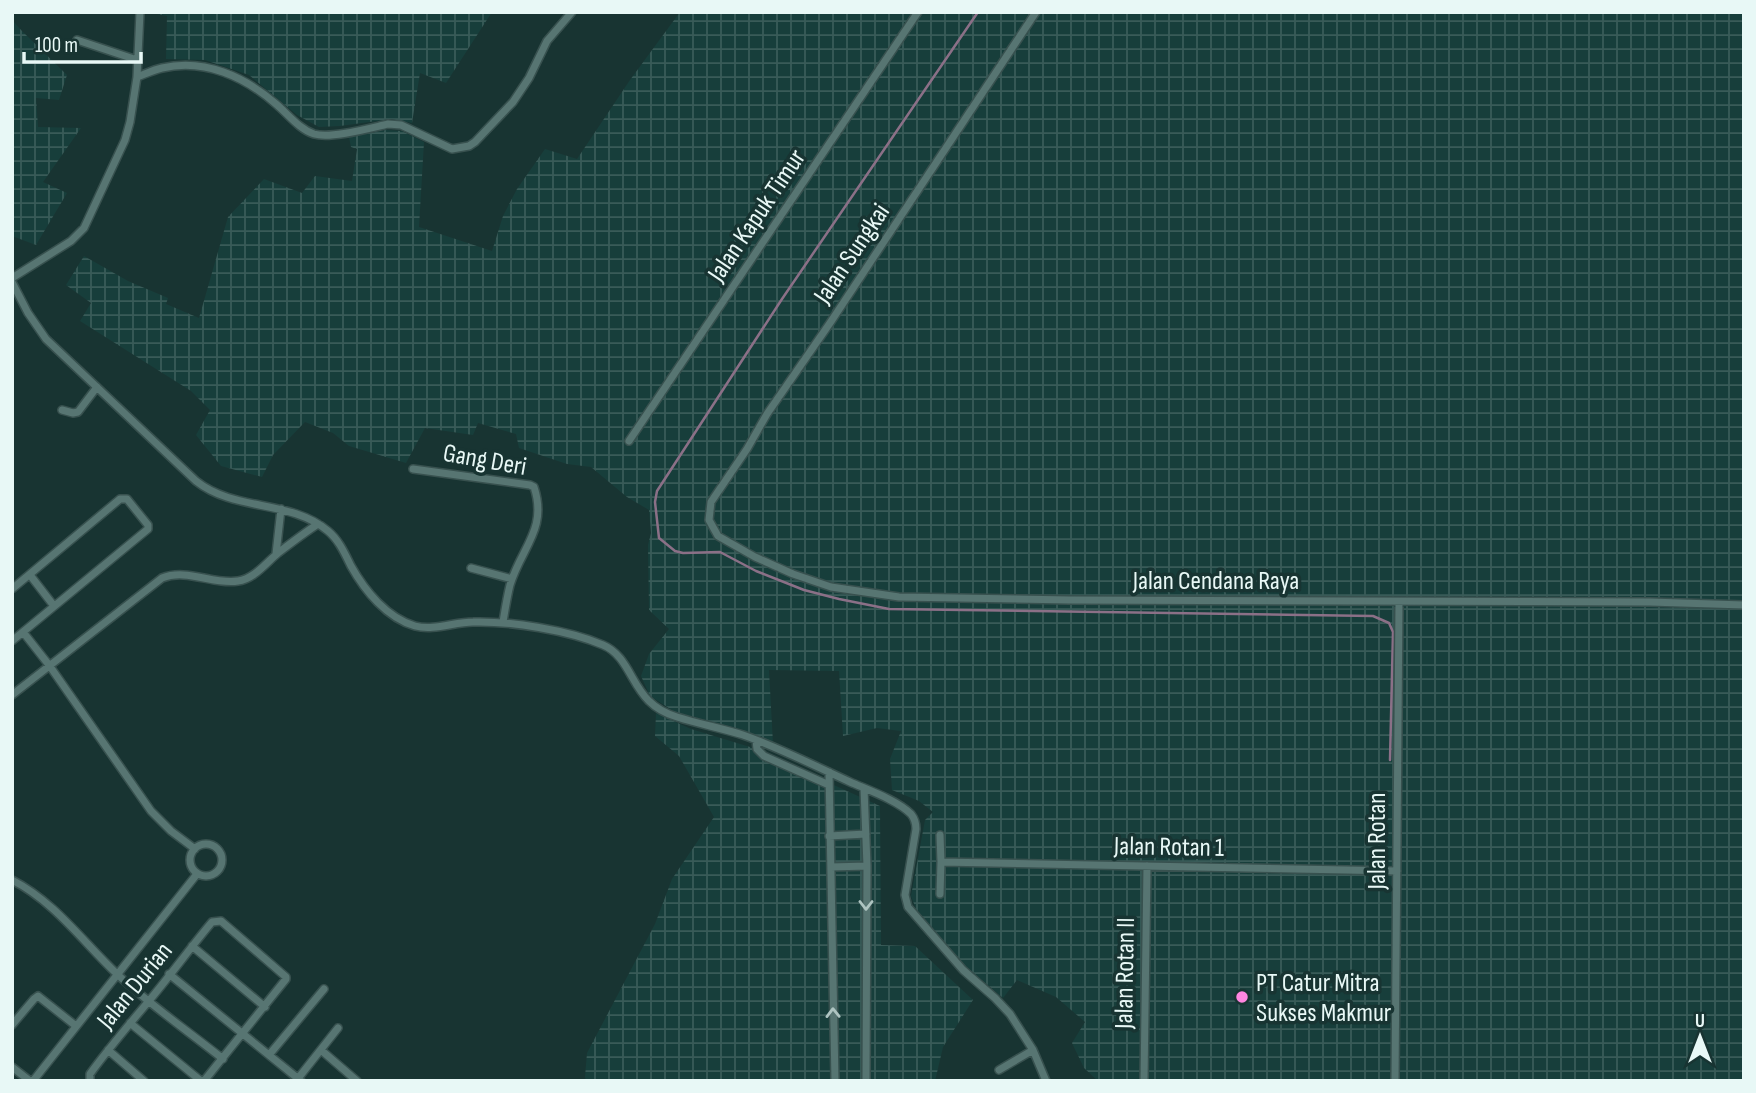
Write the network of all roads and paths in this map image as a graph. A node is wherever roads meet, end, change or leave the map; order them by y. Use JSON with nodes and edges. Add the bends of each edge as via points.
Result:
{"nodes":[{"id":1,"x":140,"y":12,"type":"edge"},
{"id":2,"x":572,"y":12,"type":"edge"},
{"id":3,"x":918,"y":12,"type":"edge"},
{"id":4,"x":1036,"y":12,"type":"edge"},
{"id":5,"x":77,"y":40,"type":"dead end"},
{"id":6,"x":137,"y":60,"type":"junction"},
{"id":7,"x":137,"y":77,"type":"junction"},
{"id":8,"x":12,"y":280,"type":"edge"},
{"id":9,"x":97,"y":387,"type":"junction"},
{"id":10,"x":62,"y":410,"type":"dead end"},
{"id":11,"x":629,"y":441,"type":"dead end"},
{"id":12,"x":413,"y":469,"type":"dead end"},
{"id":13,"x":281,"y":509,"type":"junction"},
{"id":14,"x":709,"y":520,"type":"joint"},
{"id":15,"x":318,"y":524,"type":"junction"},
{"id":16,"x":276,"y":554,"type":"junction"},
{"id":17,"x":471,"y":568,"type":"dead end"},
{"id":18,"x":30,"y":575,"type":"junction"},
{"id":19,"x":512,"y":579,"type":"junction"},
{"id":20,"x":12,"y":589,"type":"edge"},
{"id":21,"x":1399,"y":602,"type":"junction"},
{"id":22,"x":1744,"y":605,"type":"edge"},
{"id":23,"x":54,"y":606,"type":"junction"},
{"id":24,"x":503,"y":622,"type":"junction"},
{"id":25,"x":23,"y":632,"type":"junction"},
{"id":26,"x":12,"y":641,"type":"edge"},
{"id":27,"x":49,"y":665,"type":"junction"},
{"id":28,"x":12,"y":695,"type":"edge"},
{"id":29,"x":756,"y":740,"type":"junction"},
{"id":30,"x":829,"y":772,"type":"junction"},
{"id":31,"x":829,"y":785,"type":"junction"},
{"id":32,"x":864,"y":788,"type":"junction"},
{"id":33,"x":866,"y":834,"type":"junction"},
{"id":34,"x":940,"y":835,"type":"dead end"},
{"id":35,"x":829,"y":836,"type":"junction"},
{"id":36,"x":195,"y":849,"type":"junction"},
{"id":37,"x":941,"y":862,"type":"junction"},
{"id":38,"x":867,"y":866,"type":"junction"},
{"id":39,"x":1147,"y":866,"type":"junction"},
{"id":40,"x":831,"y":867,"type":"junction"},
{"id":41,"x":1397,"y":872,"type":"junction"},
{"id":42,"x":197,"y":874,"type":"junction"},
{"id":43,"x":12,"y":880,"type":"edge"},
{"id":44,"x":940,"y":894,"type":"dead end"},
{"id":45,"x":192,"y":946,"type":"junction"},
{"id":46,"x":169,"y":974,"type":"junction"},
{"id":47,"x":118,"y":975,"type":"junction"},
{"id":48,"x":324,"y":989,"type":"dead end"},
{"id":49,"x":149,"y":1001,"type":"junction"},
{"id":50,"x":265,"y":1007,"type":"junction"},
{"id":51,"x":13,"y":1022,"type":"edge"},
{"id":52,"x":130,"y":1023,"type":"junction"},
{"id":53,"x":76,"y":1026,"type":"junction"},
{"id":54,"x":338,"y":1028,"type":"dead end"},
{"id":55,"x":243,"y":1034,"type":"junction"},
{"id":56,"x":107,"y":1050,"type":"junction"},
{"id":57,"x":321,"y":1050,"type":"junction"},
{"id":58,"x":1033,"y":1050,"type":"junction"},
{"id":59,"x":269,"y":1055,"type":"junction"},
{"id":60,"x":223,"y":1059,"type":"junction"},
{"id":61,"x":12,"y":1067,"type":"edge"},
{"id":62,"x":999,"y":1070,"type":"dead end"},
{"id":63,"x":90,"y":1080,"type":"edge"},
{"id":64,"x":298,"y":1080,"type":"edge"},
{"id":65,"x":31,"y":1081,"type":"edge"},
{"id":66,"x":144,"y":1081,"type":"edge"},
{"id":67,"x":203,"y":1081,"type":"edge"},
{"id":68,"x":357,"y":1081,"type":"edge"},
{"id":69,"x":835,"y":1081,"type":"edge"},
{"id":70,"x":866,"y":1081,"type":"edge"},
{"id":71,"x":1046,"y":1081,"type":"edge"},
{"id":72,"x":1144,"y":1081,"type":"edge"},
{"id":73,"x":1395,"y":1081,"type":"edge"}],
"edges":[{"from":1,"to":6,"type":"street"},
{"from":2,"to":7,"type":"street","via":[[547,41],[513,102],[466,148],[447,148],[395,124],[313,134],[256,88],[220,70],[174,66]]},
{"from":3,"to":11,"type":"street","name":"Jalan Kapuk Timur"},
{"from":4,"to":14,"type":"street","name":"Jalan Sungkai","via":[[767,414],[711,502]]},
{"from":5,"to":6,"type":"street"},
{"from":6,"to":7,"type":"street"},
{"from":7,"to":8,"type":"street","via":[[125,140],[84,228]]},
{"from":8,"to":9,"type":"street","via":[[40,332]]},
{"from":9,"to":10,"type":"street","via":[[78,412]]},
{"from":9,"to":13,"type":"street","via":[[200,485],[228,499]]},
{"from":12,"to":19,"type":"street","name":"Gang Deri","via":[[534,487],[538,522]]},
{"from":13,"to":15,"type":"street"},
{"from":13,"to":16,"type":"street"},
{"from":14,"to":21,"type":"street","name":"Jalan Cendana Raya","via":[[718,536],[793,574],[831,587],[899,597]]},
{"from":15,"to":16,"type":"street"},
{"from":15,"to":24,"type":"street","via":[[335,537],[364,586],[403,622],[426,628]]},
{"from":16,"to":27,"type":"street","via":[[256,573],[237,581],[184,575],[162,578]]},
{"from":17,"to":19,"type":"street"},
{"from":18,"to":20,"type":"street"},
{"from":18,"to":23,"type":"street"},
{"from":18,"to":23,"type":"street","via":[[120,499],[127,499],[148,524],[148,529]]},
{"from":19,"to":24,"type":"street","name":"Gang Deri"},
{"from":21,"to":22,"type":"street","name":"Jalan Cendana Raya"},
{"from":21,"to":41,"type":"street","name":"Jalan Rotan"},
{"from":23,"to":25,"type":"street"},
{"from":24,"to":29,"type":"street","via":[[611,649],[659,708]]},
{"from":25,"to":26,"type":"street"},
{"from":25,"to":27,"type":"street"},
{"from":27,"to":28,"type":"street"},
{"from":27,"to":36,"type":"street","via":[[151,811]]},
{"from":29,"to":30,"type":"street"},
{"from":29,"to":31,"type":"street","via":[[764,756]]},
{"from":30,"to":31,"type":"street"},
{"from":30,"to":32,"type":"street"},
{"from":31,"to":35,"type":"street"},
{"from":32,"to":33,"type":"street"},
{"from":32,"to":58,"type":"street","via":[[899,805],[914,819],[905,895],[908,907],[963,970],[1003,1006]]},
{"from":33,"to":35,"type":"street"},
{"from":33,"to":38,"type":"street"},
{"from":34,"to":37,"type":"street"},
{"from":35,"to":40,"type":"street"},
{"from":36,"to":42,"type":"street","via":[[189,860]]},
{"from":36,"to":42,"type":"street","via":[[214,846],[222,861],[214,875]]},
{"from":37,"to":39,"type":"street","name":"Jalan Rotan 1"},
{"from":37,"to":44,"type":"street"},
{"from":38,"to":40,"type":"street"},
{"from":38,"to":70,"type":"street","one_way":true},
{"from":39,"to":41,"type":"street","name":"Jalan Rotan 1"},
{"from":39,"to":72,"type":"street","name":"Jalan Rotan II"},
{"from":69,"to":40,"type":"street","one_way":true},
{"from":41,"to":73,"type":"street","name":"Jalan Rotan"},
{"from":42,"to":47,"type":"street"},
{"from":43,"to":47,"type":"street","via":[[64,919]]},
{"from":45,"to":46,"type":"street","name":"Jalan Durian"},
{"from":45,"to":50,"type":"street"},
{"from":45,"to":50,"type":"street","name":"Jalan Durian","via":[[212,922],[221,921],[286,977]]},
{"from":46,"to":49,"type":"street","name":"Jalan Durian"},
{"from":46,"to":55,"type":"street"},
{"from":47,"to":49,"type":"street"},
{"from":47,"to":53,"type":"street"},
{"from":48,"to":59,"type":"street"},
{"from":49,"to":52,"type":"street","name":"Jalan Durian"},
{"from":49,"to":60,"type":"street"},
{"from":50,"to":55,"type":"street"},
{"from":51,"to":53,"type":"street","via":[[38,996]]},
{"from":52,"to":56,"type":"street","name":"Jalan Durian"},
{"from":52,"to":67,"type":"street"},
{"from":53,"to":65,"type":"street"},
{"from":54,"to":57,"type":"street"},
{"from":55,"to":59,"type":"street"},
{"from":55,"to":60,"type":"street"},
{"from":56,"to":63,"type":"street","name":"Jalan Durian"},
{"from":56,"to":66,"type":"street"},
{"from":57,"to":64,"type":"street"},
{"from":57,"to":68,"type":"street"},
{"from":58,"to":62,"type":"street"},
{"from":58,"to":71,"type":"street"},
{"from":59,"to":64,"type":"street"},
{"from":60,"to":67,"type":"street"},
{"from":61,"to":65,"type":"street"}]}
